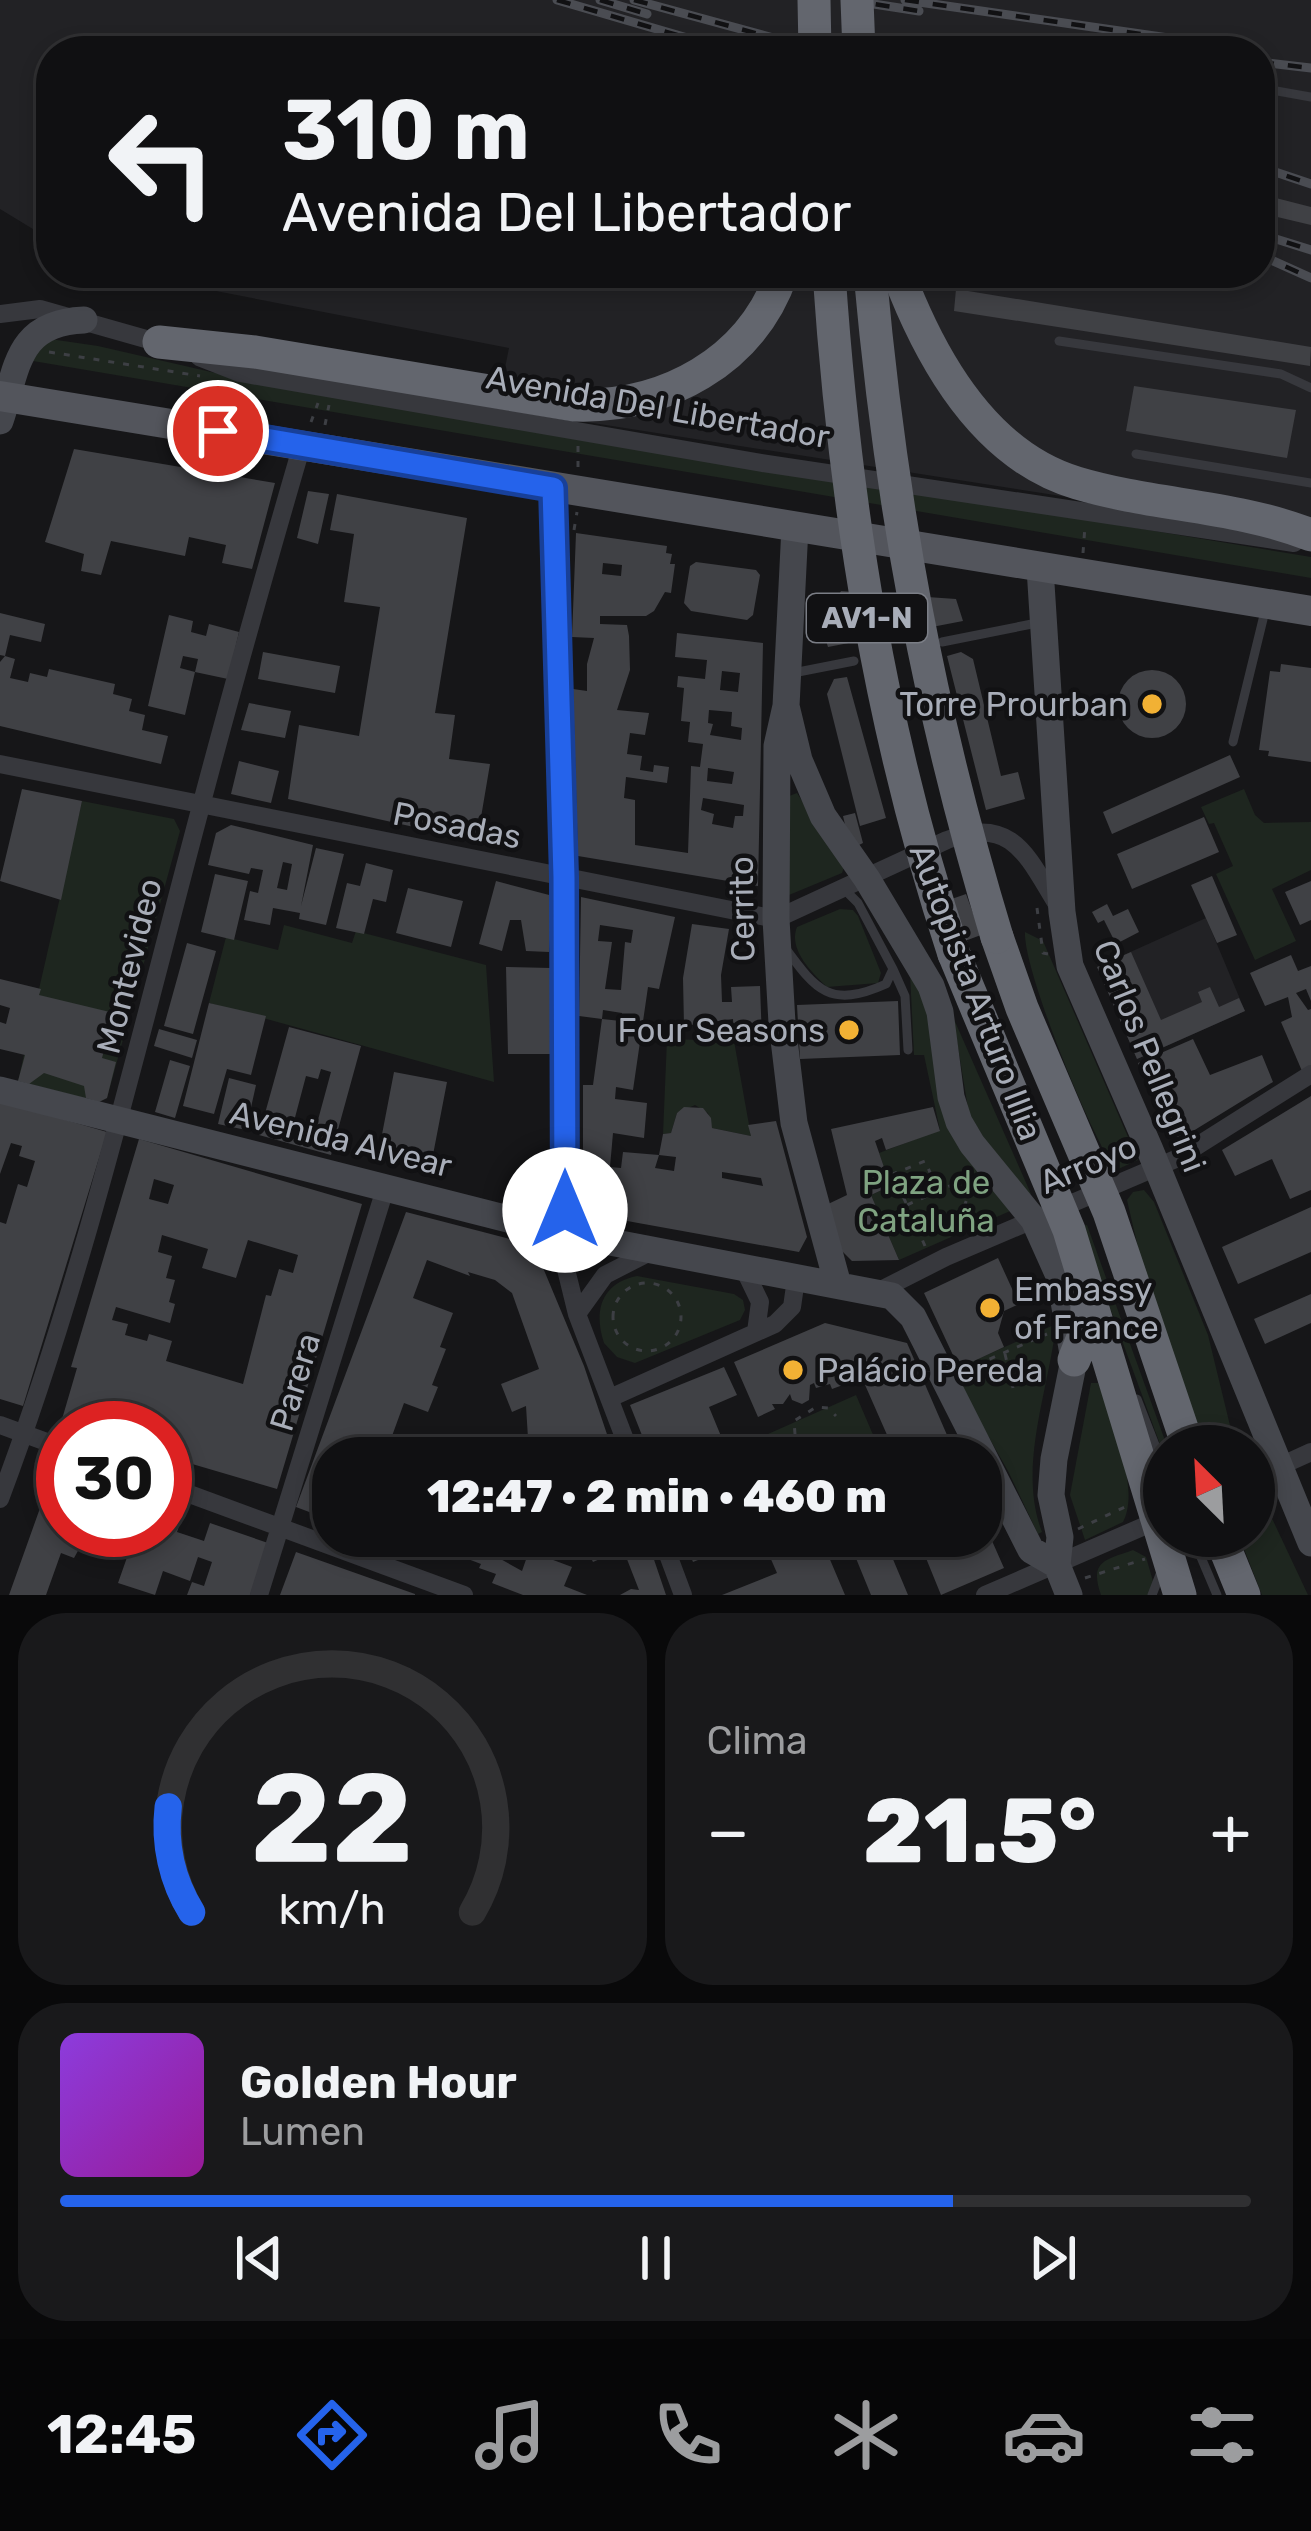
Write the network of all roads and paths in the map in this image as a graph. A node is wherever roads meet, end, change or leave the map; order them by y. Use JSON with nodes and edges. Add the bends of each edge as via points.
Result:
{"nodes":[{"id":1,"x":814,"y":0,"type":"edge"},
{"id":2,"x":857,"y":0,"type":"edge"},
{"id":3,"x":815,"y":36,"type":"edge"},
{"id":4,"x":858,"y":36,"type":"edge"},
{"id":5,"x":1275,"y":91,"type":"edge"},
{"id":6,"x":1311,"y":97,"type":"edge"},
{"id":7,"x":774,"y":288,"type":"edge"},
{"id":8,"x":830,"y":288,"type":"edge"},
{"id":9,"x":871,"y":288,"type":"edge"},
{"id":10,"x":905,"y":288,"type":"edge"},
{"id":11,"x":0,"y":314,"type":"edge"},
{"id":12,"x":84,"y":320,"type":"junction"},
{"id":13,"x":1059,"y":341,"type":"dead end"},
{"id":14,"x":159,"y":342,"type":"junction"},
{"id":15,"x":1311,"y":388,"type":"edge"},
{"id":16,"x":321,"y":396,"type":"dead end"},
{"id":17,"x":331,"y":398,"type":"dead end"},
{"id":18,"x":3,"y":405,"type":"edge"},
{"id":19,"x":311,"y":446,"type":"junction"},
{"id":20,"x":1136,"y":454,"type":"dead end"},
{"id":21,"x":1311,"y":483,"type":"edge"},
{"id":22,"x":553,"y":488,"type":"junction"},
{"id":23,"x":795,"y":527,"type":"junction"},
{"id":24,"x":1311,"y":535,"type":"edge"},
{"id":25,"x":1311,"y":546,"type":"edge"},
{"id":26,"x":1040,"y":568,"type":"junction"},
{"id":27,"x":1266,"y":604,"type":"junction"},
{"id":28,"x":1311,"y":611,"type":"edge"},
{"id":29,"x":1043,"y":622,"type":"junction"},
{"id":30,"x":942,"y":642,"type":"dead end"},
{"id":31,"x":854,"y":661,"type":"dead end"},
{"id":32,"x":788,"y":674,"type":"junction"},
{"id":33,"x":786,"y":706,"type":"junction"},
{"id":34,"x":1233,"y":742,"type":"dead end"},
{"id":35,"x":0,"y":764,"type":"edge"},
{"id":36,"x":201,"y":805,"type":"junction"},
{"id":37,"x":564,"y":877,"type":"junction"},
{"id":38,"x":855,"y":884,"type":"junction"},
{"id":39,"x":1062,"y":912,"type":"junction"},
{"id":40,"x":777,"y":928,"type":"junction"},
{"id":41,"x":893,"y":969,"type":"junction"},
{"id":42,"x":908,"y":1050,"type":"dead end"},
{"id":43,"x":1311,"y":1074,"type":"edge"},
{"id":44,"x":0,"y":1090,"type":"edge"},
{"id":45,"x":120,"y":1121,"type":"junction"},
{"id":46,"x":1157,"y":1167,"type":"junction"},
{"id":47,"x":975,"y":1175,"type":"junction"},
{"id":48,"x":984,"y":1184,"type":"dead end"},
{"id":49,"x":386,"y":1186,"type":"junction"},
{"id":50,"x":938,"y":1191,"type":"junction"},
{"id":51,"x":1101,"y":1193,"type":"junction"},
{"id":52,"x":907,"y":1204,"type":"junction"},
{"id":53,"x":1047,"y":1215,"type":"junction"},
{"id":54,"x":563,"y":1233,"type":"junction"},
{"id":55,"x":652,"y":1252,"type":"junction"},
{"id":56,"x":939,"y":1260,"type":"junction"},
{"id":57,"x":745,"y":1270,"type":"junction"},
{"id":58,"x":796,"y":1279,"type":"junction"},
{"id":59,"x":838,"y":1285,"type":"junction"},
{"id":60,"x":879,"y":1291,"type":"junction"},
{"id":61,"x":1079,"y":1310,"type":"junction"},
{"id":62,"x":578,"y":1315,"type":"junction"},
{"id":63,"x":681,"y":1317,"type":"joint"},
{"id":64,"x":756,"y":1332,"type":"junction"},
{"id":65,"x":1004,"y":1352,"type":"junction"},
{"id":66,"x":1074,"y":1360,"type":"joint"},
{"id":67,"x":1124,"y":1366,"type":"dead end"},
{"id":68,"x":944,"y":1378,"type":"junction"},
{"id":69,"x":1132,"y":1387,"type":"dead end"},
{"id":70,"x":1012,"y":1388,"type":"dead end"},
{"id":71,"x":610,"y":1398,"type":"junction"},
{"id":72,"x":806,"y":1402,"type":"dead end"},
{"id":73,"x":809,"y":1410,"type":"junction"},
{"id":74,"x":836,"y":1416,"type":"dead end"},
{"id":75,"x":0,"y":1425,"type":"edge"},
{"id":76,"x":1147,"y":1425,"type":"edge"},
{"id":77,"x":1181,"y":1425,"type":"edge"},
{"id":78,"x":1249,"y":1425,"type":"edge"},
{"id":79,"x":24,"y":1434,"type":"junction"},
{"id":80,"x":795,"y":1434,"type":"dead end"},
{"id":81,"x":624,"y":1437,"type":"edge"},
{"id":82,"x":36,"y":1438,"type":"edge"},
{"id":83,"x":1311,"y":1452,"type":"edge"},
{"id":84,"x":1275,"y":1469,"type":"edge"},
{"id":85,"x":1143,"y":1475,"type":"edge"},
{"id":86,"x":1275,"y":1487,"type":"edge"},
{"id":87,"x":192,"y":1495,"type":"edge"},
{"id":88,"x":0,"y":1498,"type":"edge"},
{"id":89,"x":282,"y":1527,"type":"junction"},
{"id":90,"x":1143,"y":1530,"type":"edge"},
{"id":91,"x":1311,"y":1543,"type":"edge"},
{"id":92,"x":668,"y":1557,"type":"edge"},
{"id":93,"x":1147,"y":1557,"type":"edge"},
{"id":94,"x":1174,"y":1557,"type":"edge"},
{"id":95,"x":1180,"y":1557,"type":"edge"},
{"id":96,"x":1188,"y":1557,"type":"edge"},
{"id":97,"x":1229,"y":1557,"type":"edge"},
{"id":98,"x":1064,"y":1582,"type":"edge"},
{"id":99,"x":259,"y":1595,"type":"edge"},
{"id":100,"x":464,"y":1595,"type":"edge"},
{"id":101,"x":682,"y":1595,"type":"edge"},
{"id":102,"x":986,"y":1595,"type":"edge"},
{"id":103,"x":1152,"y":1595,"type":"edge"},
{"id":104,"x":1180,"y":1595,"type":"edge"},
{"id":105,"x":1217,"y":1595,"type":"edge"},
{"id":106,"x":1244,"y":1595,"type":"edge"}],
"edges":[{"from":1,"to":3,"type":"highway","bridge":true},
{"from":2,"to":4,"type":"highway","bridge":true},
{"from":5,"to":6,"type":"lane"},
{"from":7,"to":14,"type":"highway","via":[[725,356],[645,399],[574,405]]},
{"from":8,"to":53,"type":"highway","name":"Autopista Arturo Illia","number":"AV1-N","bridge":true,"via":[[848,484],[904,791]]},
{"from":9,"to":51,"type":"highway","name":"Autopista Arturo Illia","number":"AV1-N","bridge":true,"via":[[910,594],[951,780],[1022,1008]]},
{"from":10,"to":24,"type":"highway","via":[[945,373],[986,424],[1045,470]]},
{"from":11,"to":12,"type":"street","name":"Avenida Del Libertador","via":[[40,309]]},
{"from":12,"to":14,"type":"street","name":"Avenida Del Libertador"},
{"from":12,"to":18,"type":"street","via":[[56,321],[32,338]]},
{"from":13,"to":15,"type":"lane","via":[[1281,374]]},
{"from":14,"to":25,"type":"street","name":"Avenida Del Libertador","via":[[240,373],[762,464]]},
{"from":16,"to":19,"type":"path"},
{"from":17,"to":19,"type":"path"},
{"from":18,"to":19,"type":"main road"},
{"from":19,"to":22,"type":"main road"},
{"from":19,"to":36,"type":"street","name":"Montevideo"},
{"from":20,"to":21,"type":"lane"},
{"from":22,"to":23,"type":"main road"},
{"from":22,"to":37,"type":"street"},
{"from":23,"to":26,"type":"main road"},
{"from":23,"to":32,"type":"street","name":"Cerrito"},
{"from":26,"to":27,"type":"main road"},
{"from":26,"to":29,"type":"street","name":"Carlos Pellegrini"},
{"from":27,"to":28,"type":"main road"},
{"from":27,"to":34,"type":"lane"},
{"from":29,"to":30,"type":"lane"},
{"from":29,"to":39,"type":"street","name":"Carlos Pellegrini"},
{"from":31,"to":32,"type":"lane"},
{"from":32,"to":33,"type":"street","name":"Cerrito"},
{"from":33,"to":38,"type":"street","via":[[814,798]]},
{"from":33,"to":40,"type":"street","name":"Cerrito","via":[[777,746]]},
{"from":35,"to":36,"type":"street","name":"Posadas"},
{"from":36,"to":37,"type":"street","name":"Posadas"},
{"from":36,"to":45,"type":"street","name":"Montevideo"},
{"from":37,"to":40,"type":"street","name":"Posadas"},
{"from":37,"to":54,"type":"street"},
{"from":38,"to":39,"type":"street","via":[[957,836],[993,832],[1020,846]]},
{"from":38,"to":40,"type":"street"},
{"from":38,"to":41,"type":"lane"},
{"from":38,"to":53,"type":"street","via":[[924,970],[964,1132]]},
{"from":39,"to":46,"type":"street","name":"Carlos Pellegrini","via":[[1070,967]]},
{"from":40,"to":41,"type":"lane","via":[[812,985],[826,993],[878,988]]},
{"from":40,"to":59,"type":"street","name":"Cerrito","via":[[794,1123]]},
{"from":41,"to":42,"type":"lane"},
{"from":43,"to":46,"type":"street","name":"Arroyo"},
{"from":44,"to":45,"type":"street","name":"Avenida Alvear"},
{"from":45,"to":49,"type":"street","name":"Avenida Alvear"},
{"from":45,"to":79,"type":"street","name":"Montevideo"},
{"from":46,"to":51,"type":"street","name":"Arroyo"},
{"from":46,"to":78,"type":"street","name":"Carlos Pellegrini"},
{"from":47,"to":48,"type":"path"},
{"from":47,"to":50,"type":"path"},
{"from":47,"to":56,"type":"path"},
{"from":49,"to":54,"type":"street","name":"Avenida Alvear"},
{"from":49,"to":89,"type":"street","name":"Parera"},
{"from":50,"to":52,"type":"path"},
{"from":50,"to":52,"type":"path","via":[[925,1161],[893,1174]]},
{"from":51,"to":53,"type":"street","name":"Arroyo"},
{"from":51,"to":77,"type":"highway","name":"Autopista Arturo Illia"},
{"from":52,"to":56,"type":"path"},
{"from":53,"to":56,"type":"street","name":"Arroyo"},
{"from":53,"to":61,"type":"highway","name":"Autopista Arturo Illia"},
{"from":54,"to":55,"type":"street","name":"Avenida Alvear"},
{"from":54,"to":62,"type":"street"},
{"from":55,"to":57,"type":"street","name":"Avenida Alvear"},
{"from":55,"to":62,"type":"street","via":[[605,1275]]},
{"from":56,"to":60,"type":"street","name":"Arroyo"},
{"from":57,"to":58,"type":"street","name":"Avenida Alvear"},
{"from":57,"to":64,"type":"street","via":[[760,1302]]},
{"from":58,"to":59,"type":"street","name":"Avenida Alvear"},
{"from":58,"to":64,"type":"street","via":[[788,1313]]},
{"from":59,"to":60,"type":"street","name":"Avenida Alvear"},
{"from":60,"to":68,"type":"street","via":[[909,1310]]},
{"from":61,"to":65,"type":"path"},
{"from":61,"to":66,"type":"highway","via":[[1086,1330]]},
{"from":61,"to":67,"type":"lane"},
{"from":61,"to":85,"type":"highway","name":"Autopista Arturo Illia"},
{"from":62,"to":71,"type":"street"},
{"from":63,"to":63,"type":"path","via":[[674,1296],[656,1284],[624,1292],[613,1311],[623,1342],[644,1351],[674,1338]]},
{"from":64,"to":71,"type":"street"},
{"from":65,"to":68,"type":"path"},
{"from":65,"to":70,"type":"path"},
{"from":66,"to":98,"type":"street","via":[[1052,1495]]},
{"from":68,"to":98,"type":"street","via":[[1031,1550]]},
{"from":69,"to":76,"type":"lane"},
{"from":71,"to":81,"type":"street"},
{"from":72,"to":73,"type":"path"},
{"from":73,"to":74,"type":"path","via":[[828,1408]]},
{"from":73,"to":80,"type":"path","via":[[794,1421]]},
{"from":75,"to":79,"type":"street"},
{"from":79,"to":82,"type":"street"},
{"from":79,"to":88,"type":"street","name":"Montevideo"},
{"from":83,"to":84,"type":"street"},
{"from":86,"to":91,"type":"street","name":"Carlos Pellegrini"},
{"from":87,"to":89,"type":"street"},
{"from":89,"to":99,"type":"street","name":"Parera"},
{"from":89,"to":100,"type":"street"},
{"from":90,"to":98,"type":"street"},
{"from":92,"to":101,"type":"street"},
{"from":93,"to":98,"type":"path"},
{"from":94,"to":103,"type":"lane"},
{"from":95,"to":104,"type":"highway","name":"Autopista Arturo Illia"},
{"from":96,"to":105,"type":"lane"},
{"from":97,"to":106,"type":"highway"},
{"from":98,"to":102,"type":"street"}]}
